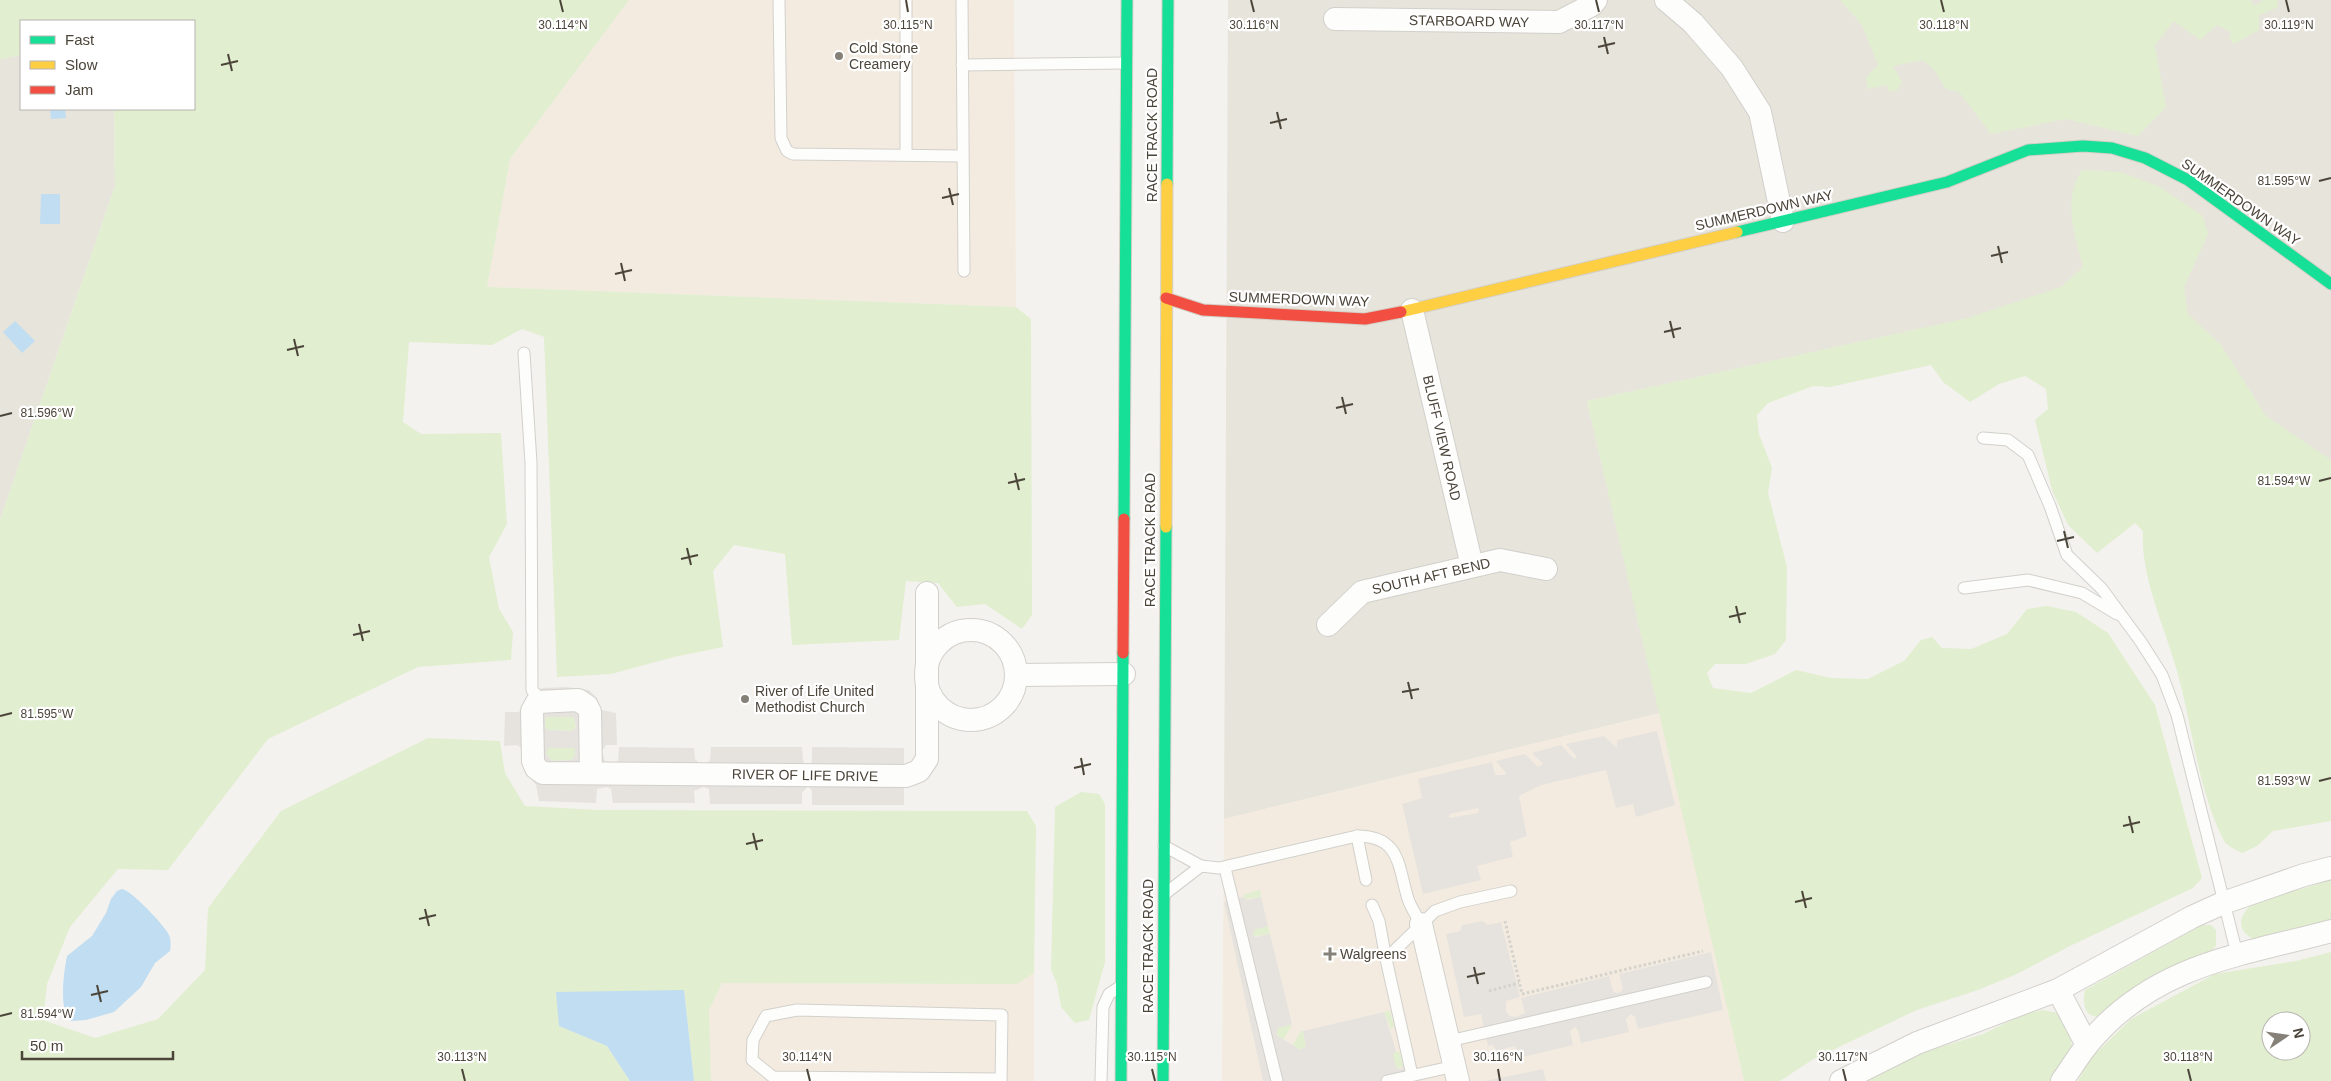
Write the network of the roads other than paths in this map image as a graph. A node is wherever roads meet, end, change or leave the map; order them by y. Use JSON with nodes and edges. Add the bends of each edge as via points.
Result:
{"nodes":[{"id":1,"x":779,"y":0,"type":"edge"},
{"id":2,"x":906,"y":0,"type":"edge"},
{"id":3,"x":962,"y":0,"type":"edge"},
{"id":4,"x":1127,"y":0,"type":"edge"},
{"id":5,"x":1168,"y":0,"type":"edge"},
{"id":6,"x":1596,"y":0,"type":"edge"},
{"id":7,"x":1666,"y":0,"type":"edge"},
{"id":8,"x":1335,"y":19,"type":"dead end"},
{"id":9,"x":1126,"y":63,"type":"junction"},
{"id":10,"x":962,"y":65,"type":"junction"},
{"id":11,"x":906,"y":155,"type":"junction"},
{"id":12,"x":962,"y":156,"type":"junction"},
{"id":13,"x":1783,"y":221,"type":"junction"},
{"id":14,"x":964,"y":271,"type":"dead end"},
{"id":15,"x":2331,"y":284,"type":"edge"},
{"id":16,"x":1166,"y":298,"type":"junction"},
{"id":17,"x":1412,"y":310,"type":"junction"},
{"id":18,"x":524,"y":353,"type":"dead end"},
{"id":19,"x":1983,"y":438,"type":"dead end"},
{"id":20,"x":1472,"y":566,"type":"junction"},
{"id":21,"x":1546,"y":569,"type":"dead end"},
{"id":22,"x":1964,"y":588,"type":"dead end"},
{"id":23,"x":927,"y":593,"type":"dead end"},
{"id":24,"x":2121,"y":616,"type":"junction"},
{"id":25,"x":1328,"y":625,"type":"dead end"},
{"id":26,"x":1128,"y":674,"type":"junction"},
{"id":27,"x":926,"y":675,"type":"junction"},
{"id":28,"x":1017,"y":675,"type":"junction"},
{"id":29,"x":541,"y":700,"type":"junction"},
{"id":30,"x":590,"y":773,"type":"junction"},
{"id":31,"x":1358,"y":836,"type":"junction"},
{"id":32,"x":1163,"y":845,"type":"junction"},
{"id":33,"x":1200,"y":866,"type":"junction"},
{"id":34,"x":1225,"y":868,"type":"junction"},
{"id":35,"x":2331,"y":868,"type":"edge"},
{"id":36,"x":1369,"y":879,"type":"dead end"},
{"id":37,"x":1511,"y":891,"type":"dead end"},
{"id":38,"x":1163,"y":896,"type":"junction"},
{"id":39,"x":2223,"y":903,"type":"junction"},
{"id":40,"x":1375,"y":904,"type":"dead end"},
{"id":41,"x":1421,"y":924,"type":"junction"},
{"id":42,"x":2331,"y":931,"type":"edge"},
{"id":43,"x":2237,"y":954,"type":"junction"},
{"id":44,"x":1386,"y":959,"type":"junction"},
{"id":45,"x":1706,"y":982,"type":"dead end"},
{"id":46,"x":1122,"y":985,"type":"junction"},
{"id":47,"x":2058,"y":990,"type":"junction"},
{"id":48,"x":1449,"y":1041,"type":"junction"},
{"id":49,"x":2087,"y":1045,"type":"junction"},
{"id":50,"x":1456,"y":1073,"type":"edge"},
{"id":51,"x":1412,"y":1075,"type":"junction"},
{"id":52,"x":773,"y":1079,"type":"edge"},
{"id":53,"x":933,"y":1080,"type":"edge"},
{"id":54,"x":1001,"y":1080,"type":"edge"},
{"id":55,"x":1101,"y":1081,"type":"edge"},
{"id":56,"x":1121,"y":1081,"type":"edge"},
{"id":57,"x":1163,"y":1081,"type":"edge"},
{"id":58,"x":1277,"y":1081,"type":"edge"},
{"id":59,"x":1387,"y":1081,"type":"edge"},
{"id":60,"x":1841,"y":1081,"type":"edge"},
{"id":61,"x":2062,"y":1081,"type":"edge"}],
"edges":[{"from":1,"to":11,"type":"lane","via":[[779,116],[781,138],[787,151],[793,154]]},
{"from":2,"to":11,"type":"lane"},
{"from":3,"to":10,"type":"lane"},
{"from":4,"to":9,"type":"main road","name":"RACE TRACK ROAD"},
{"from":5,"to":16,"type":"main road","name":"RACE TRACK ROAD"},
{"from":6,"to":8,"type":"street","name":"STARBOARD WAY","via":[[1559,22]]},
{"from":7,"to":13,"type":"street","via":[[1693,23],[1732,68],[1760,112]]},
{"from":9,"to":10,"type":"lane"},
{"from":9,"to":26,"type":"main road","name":"RACE TRACK ROAD"},
{"from":10,"to":12,"type":"lane"},
{"from":11,"to":12,"type":"lane"},
{"from":12,"to":14,"type":"lane"},
{"from":13,"to":15,"type":"main road","name":"SUMMERDOWN WAY","via":[[1947,182],[2028,150],[2083,146],[2112,148],[2146,158],[2188,180]]},
{"from":13,"to":17,"type":"main road","name":"SUMMERDOWN WAY"},
{"from":16,"to":17,"type":"main road","name":"SUMMERDOWN WAY","via":[[1203,310],[1365,319]]},
{"from":16,"to":32,"type":"main road","name":"RACE TRACK ROAD","via":[[1160,674]]},
{"from":17,"to":20,"type":"street","name":"BLUFF VIEW ROAD"},
{"from":18,"to":29,"type":"lane","via":[[531,463],[532,690]]},
{"from":19,"to":24,"type":"lane","via":[[2008,440],[2028,455],[2067,555],[2102,589]]},
{"from":20,"to":21,"type":"street","name":"SOUTH AFT BEND","via":[[1500,560]]},
{"from":20,"to":25,"type":"street","name":"SOUTH AFT BEND","via":[[1362,592]]},
{"from":22,"to":24,"type":"lane","via":[[2028,580],[2082,593]]},
{"from":23,"to":27,"type":"street","name":"RIVER OF LIFE DRIVE"},
{"from":24,"to":39,"type":"lane","via":[[2162,675],[2177,714]]},
{"from":26,"to":28,"type":"street"},
{"from":26,"to":46,"type":"main road","name":"RACE TRACK ROAD"},
{"from":27,"to":28,"type":"street","name":"RIVER OF LIFE DRIVE","via":[[937,643],[953,634],[974,631],[993,636],[1006,647]]},
{"from":27,"to":28,"type":"street","name":"RIVER OF LIFE DRIVE","via":[[932,698],[939,708],[963,720],[983,718],[1002,708],[1014,691]]},
{"from":27,"to":30,"type":"street","name":"RIVER OF LIFE DRIVE","via":[[927,759],[922,768],[912,775]]},
{"from":29,"to":30,"type":"street","via":[[578,700],[587,706],[590,712]]},
{"from":29,"to":30,"type":"street","name":"RIVER OF LIFE DRIVE","via":[[534,704],[532,711],[533,761],[536,768],[543,773]]},
{"from":31,"to":34,"type":"lane"},
{"from":31,"to":36,"type":"lane"},
{"from":31,"to":41,"type":"lane","via":[[1374,838],[1389,846],[1399,860],[1409,901]]},
{"from":32,"to":33,"type":"lane"},
{"from":32,"to":38,"type":"main road","name":"RACE TRACK ROAD"},
{"from":33,"to":34,"type":"lane"},
{"from":33,"to":38,"type":"lane"},
{"from":34,"to":58,"type":"lane"},
{"from":35,"to":39,"type":"street"},
{"from":37,"to":41,"type":"lane","via":[[1435,911]]},
{"from":38,"to":57,"type":"main road","name":"RACE TRACK ROAD"},
{"from":39,"to":43,"type":"lane"},
{"from":39,"to":47,"type":"street"},
{"from":40,"to":44,"type":"lane"},
{"from":41,"to":44,"type":"lane"},
{"from":41,"to":48,"type":"street"},
{"from":42,"to":43,"type":"street"},
{"from":43,"to":49,"type":"street","via":[[2183,972],[2150,990],[2119,1013]]},
{"from":44,"to":51,"type":"lane"},
{"from":45,"to":48,"type":"lane"},
{"from":46,"to":55,"type":"lane","via":[[1109,994],[1103,1007]]},
{"from":46,"to":56,"type":"main road","name":"RACE TRACK ROAD"},
{"from":47,"to":49,"type":"street"},
{"from":47,"to":60,"type":"street","via":[[1917,1043]]},
{"from":48,"to":50,"type":"street"},
{"from":49,"to":61,"type":"street"},
{"from":50,"to":51,"type":"lane"},
{"from":51,"to":59,"type":"lane"},
{"from":52,"to":53,"type":"lane"},
{"from":52,"to":54,"type":"lane","via":[[752,1060],[752,1040],[766,1016],[797,1010],[1002,1015]]},
{"from":53,"to":54,"type":"lane"}]}
